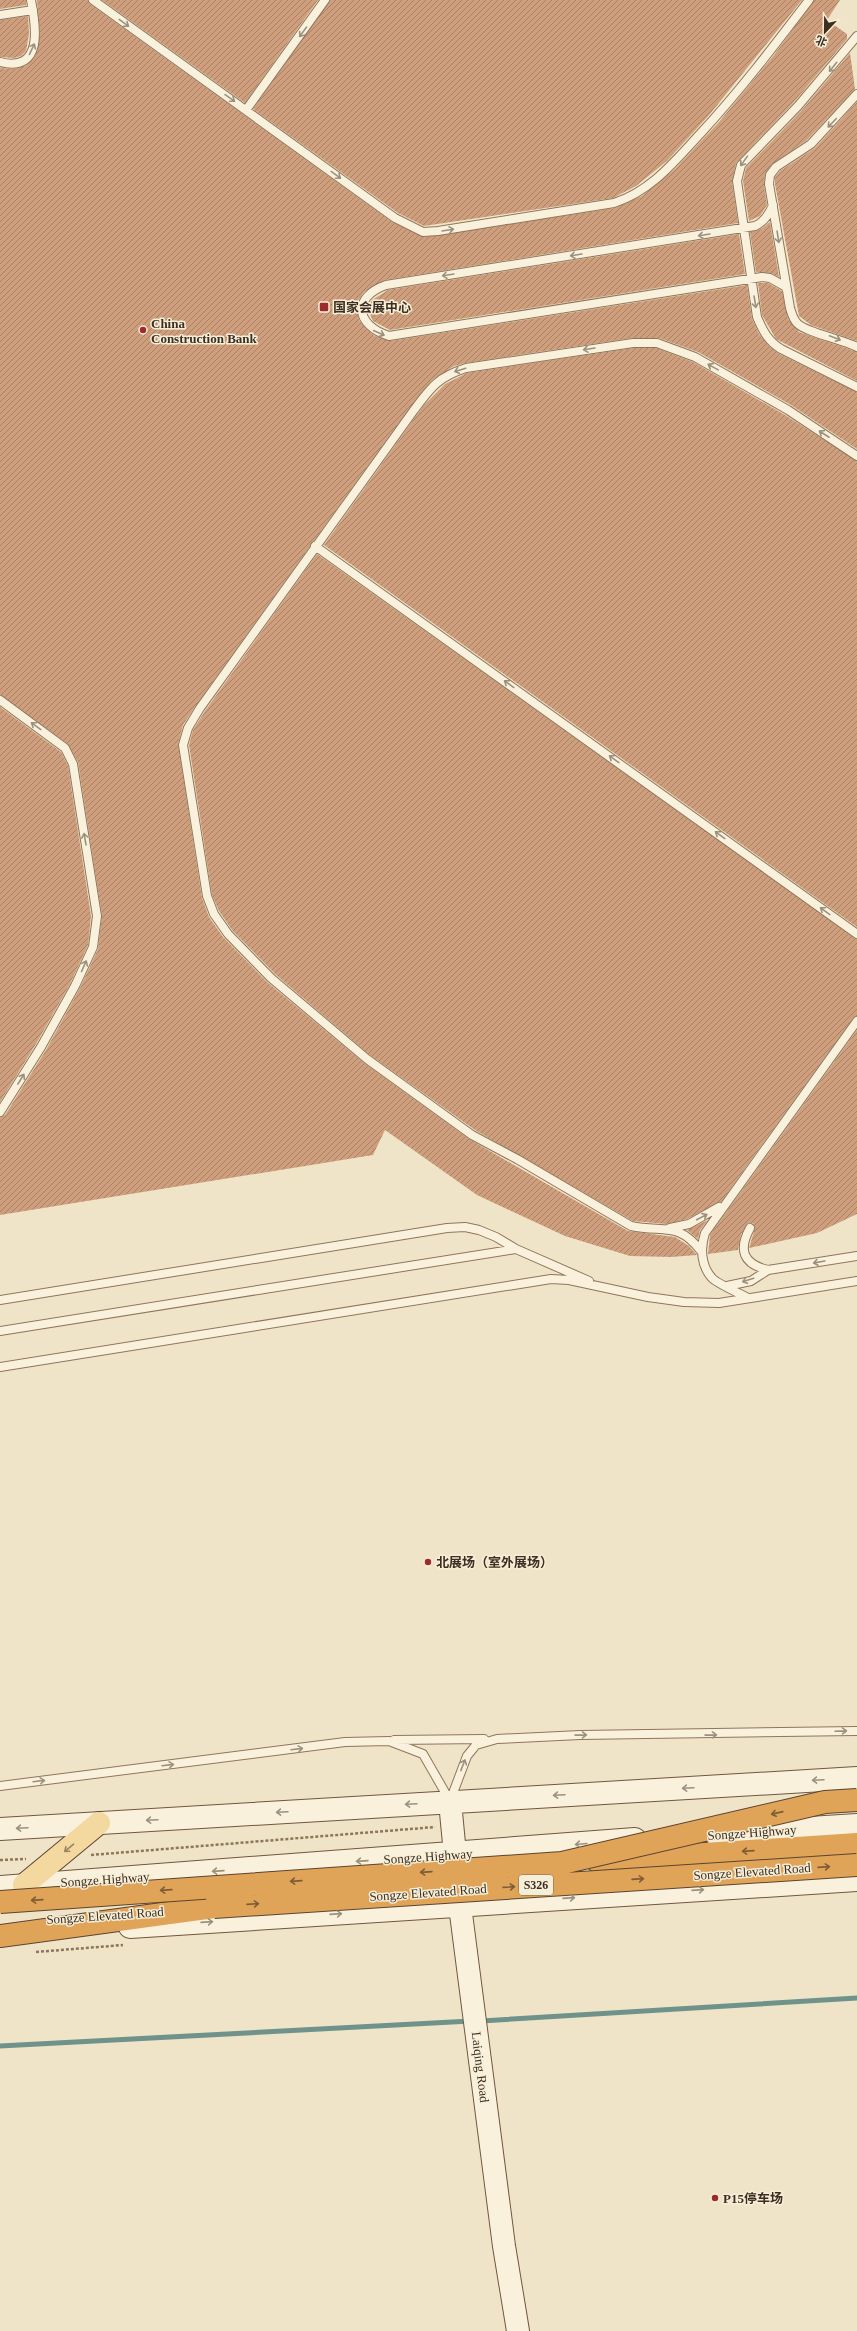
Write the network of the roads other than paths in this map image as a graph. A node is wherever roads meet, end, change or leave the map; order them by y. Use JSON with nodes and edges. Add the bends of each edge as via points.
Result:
{"nodes":[{"id":1,"x":31,"y":0,"type":"edge"},
{"id":2,"x":93,"y":0,"type":"edge"},
{"id":3,"x":326,"y":0,"type":"edge"},
{"id":4,"x":808,"y":0,"type":"edge"},
{"id":5,"x":33,"y":10,"type":"junction"},
{"id":6,"x":0,"y":15,"type":"edge"},
{"id":7,"x":857,"y":36,"type":"edge"},
{"id":8,"x":0,"y":62,"type":"edge"},
{"id":9,"x":857,"y":94,"type":"edge"},
{"id":10,"x":246,"y":110,"type":"junction"},
{"id":11,"x":773,"y":205,"type":"junction"},
{"id":12,"x":743,"y":229,"type":"junction"},
{"id":13,"x":751,"y":279,"type":"junction"},
{"id":14,"x":786,"y":288,"type":"junction"},
{"id":15,"x":857,"y":346,"type":"edge"},
{"id":16,"x":857,"y":387,"type":"edge"},
{"id":17,"x":857,"y":456,"type":"edge"},
{"id":18,"x":315,"y":546,"type":"junction"},
{"id":19,"x":0,"y":700,"type":"edge"},
{"id":20,"x":857,"y":934,"type":"edge"},
{"id":21,"x":857,"y":1021,"type":"edge"},
{"id":22,"x":0,"y":1112,"type":"edge"},
{"id":23,"x":731,"y":1195,"type":"junction"},
{"id":24,"x":750,"y":1228,"type":"dead end"},
{"id":25,"x":668,"y":1229,"type":"junction"},
{"id":26,"x":516,"y":1249,"type":"junction"},
{"id":27,"x":701,"y":1252,"type":"junction"},
{"id":28,"x":857,"y":1256,"type":"edge"},
{"id":29,"x":768,"y":1270,"type":"junction"},
{"id":30,"x":857,"y":1281,"type":"edge"},
{"id":31,"x":727,"y":1286,"type":"junction"},
{"id":32,"x":610,"y":1289,"type":"junction"},
{"id":33,"x":748,"y":1298,"type":"junction"},
{"id":34,"x":0,"y":1300,"type":"edge"},
{"id":35,"x":0,"y":1331,"type":"edge"},
{"id":36,"x":0,"y":1367,"type":"edge"},
{"id":37,"x":857,"y":1731,"type":"edge"},
{"id":38,"x":497,"y":1739,"type":"junction"},
{"id":39,"x":389,"y":1740,"type":"junction"},
{"id":40,"x":857,"y":1778,"type":"edge"},
{"id":41,"x":0,"y":1786,"type":"edge"},
{"id":42,"x":857,"y":1800,"type":"edge"},
{"id":43,"x":450,"y":1802,"type":"junction"},
{"id":44,"x":99,"y":1823,"type":"junction"},
{"id":45,"x":857,"y":1824,"type":"edge"},
{"id":46,"x":0,"y":1829,"type":"edge"},
{"id":47,"x":857,"y":1844,"type":"edge"},
{"id":48,"x":456,"y":1854,"type":"junction"},
{"id":49,"x":562,"y":1863,"type":"junction"},
{"id":50,"x":857,"y":1865,"type":"edge"},
{"id":51,"x":857,"y":1880,"type":"edge"},
{"id":52,"x":24,"y":1885,"type":"junction"},
{"id":53,"x":0,"y":1887,"type":"edge"},
{"id":54,"x":0,"y":1902,"type":"edge"},
{"id":55,"x":460,"y":1906,"type":"junction"},
{"id":56,"x":214,"y":1907,"type":"junction"},
{"id":57,"x":0,"y":1923,"type":"edge"},
{"id":58,"x":0,"y":1936,"type":"edge"},
{"id":59,"x":518,"y":2331,"type":"edge"}],
"edges":[{"from":1,"to":5,"type":"lane"},
{"from":2,"to":10,"type":"lane","one_way":true},
{"from":3,"to":10,"type":"lane","one_way":true},
{"from":10,"to":4,"type":"lane","one_way":true,"via":[[396,218],[422,232],[614,204],[632,197],[649,186],[668,168],[724,108]]},
{"from":5,"to":6,"type":"lane"},
{"from":8,"to":5,"type":"lane","one_way":true,"via":[[12,64],[22,61],[29,55],[36,36]]},
{"from":7,"to":12,"type":"lane","one_way":true,"via":[[798,106],[741,165],[737,181]]},
{"from":9,"to":11,"type":"lane","one_way":true,"via":[[811,144],[776,167],[770,175],[769,184]]},
{"from":11,"to":12,"type":"lane","via":[[762,223]]},
{"from":11,"to":14,"type":"lane","one_way":true},
{"from":12,"to":13,"type":"lane"},
{"from":12,"to":13,"type":"lane","one_way":true,"via":[[386,285],[370,294],[364,302],[363,313],[366,325],[376,332],[400,336]]},
{"from":13,"to":14,"type":"lane","via":[[770,278]]},
{"from":13,"to":16,"type":"lane","one_way":true,"via":[[757,317],[770,342]]},
{"from":14,"to":15,"type":"lane","one_way":true,"via":[[793,318],[799,325]]},
{"from":17,"to":18,"type":"lane","one_way":true,"via":[[788,410],[736,380],[695,357],[657,343],[633,343],[466,368],[446,374],[433,384]]},
{"from":20,"to":18,"type":"lane","one_way":true},
{"from":18,"to":25,"type":"lane","via":[[200,708],[186,733],[183,745],[184,759],[207,896],[214,914],[228,934],[271,978],[367,1059],[472,1135],[631,1226]]},
{"from":22,"to":19,"type":"lane","one_way":true,"via":[[75,986],[93,947],[98,916],[68,753],[55,740]]},
{"from":21,"to":23,"type":"lane"},
{"from":25,"to":23,"type":"lane","one_way":true,"via":[[689,1224],[706,1216],[719,1208]]},
{"from":23,"to":27,"type":"lane","via":[[705,1233]]},
{"from":24,"to":29,"type":"lane","via":[[744,1239],[745,1254],[756,1267]]},
{"from":25,"to":27,"type":"lane","via":[[681,1232],[692,1239]]},
{"from":26,"to":32,"type":"lane"},
{"from":26,"to":34,"type":"lane","via":[[479,1230],[465,1227],[447,1228]]},
{"from":26,"to":35,"type":"lane"},
{"from":27,"to":31,"type":"lane","via":[[712,1279]]},
{"from":28,"to":29,"type":"lane","one_way":true},
{"from":29,"to":31,"type":"lane","one_way":true,"via":[[751,1281]]},
{"from":30,"to":33,"type":"lane"},
{"from":31,"to":33,"type":"lane"},
{"from":32,"to":33,"type":"lane","via":[[684,1302],[719,1303]]},
{"from":32,"to":36,"type":"lane","via":[[569,1280],[526,1282]]},
{"from":38,"to":37,"type":"lane","one_way":true,"via":[[580,1735]]},
{"from":38,"to":39,"type":"lane"},
{"from":43,"to":38,"type":"lane","one_way":true,"via":[[466,1756],[476,1745]]},
{"from":41,"to":39,"type":"lane","one_way":true,"via":[[345,1742]]},
{"from":39,"to":43,"type":"lane","via":[[423,1754]]},
{"from":40,"to":43,"type":"main road","one_way":true},
{"from":42,"to":49,"type":"highway","one_way":true,"bridge":true,"via":[[825,1802]]},
{"from":43,"to":44,"type":"main road","one_way":true},
{"from":43,"to":48,"type":"main road","name":"Laiqing Road"},
{"from":44,"to":46,"type":"main road","one_way":true},
{"from":44,"to":52,"type":"main road","one_way":true},
{"from":45,"to":48,"type":"main road","name":"Songze Highway","one_way":true},
{"from":47,"to":49,"type":"highway","name":"Songze Elevated Road","number":"S326","one_way":true,"bridge":true},
{"from":48,"to":52,"type":"main road","name":"Songze Highway","one_way":true},
{"from":48,"to":55,"type":"main road","name":"Laiqing Road"},
{"from":49,"to":54,"type":"highway","name":"Songze Elevated Road","number":"S326","one_way":true,"bridge":true},
{"from":56,"to":50,"type":"highway","name":"Songze Elevated Road","number":"S326","one_way":true,"bridge":true},
{"from":55,"to":51,"type":"main road","one_way":true},
{"from":52,"to":53,"type":"main road","name":"Songze Highway"},
{"from":58,"to":55,"type":"main road","one_way":true},
{"from":55,"to":59,"type":"main road","name":"Laiqing Road","via":[[504,2246]]},
{"from":56,"to":57,"type":"highway","name":"Songze Elevated Road"},
{"from":56,"to":58,"type":"highway"}]}
